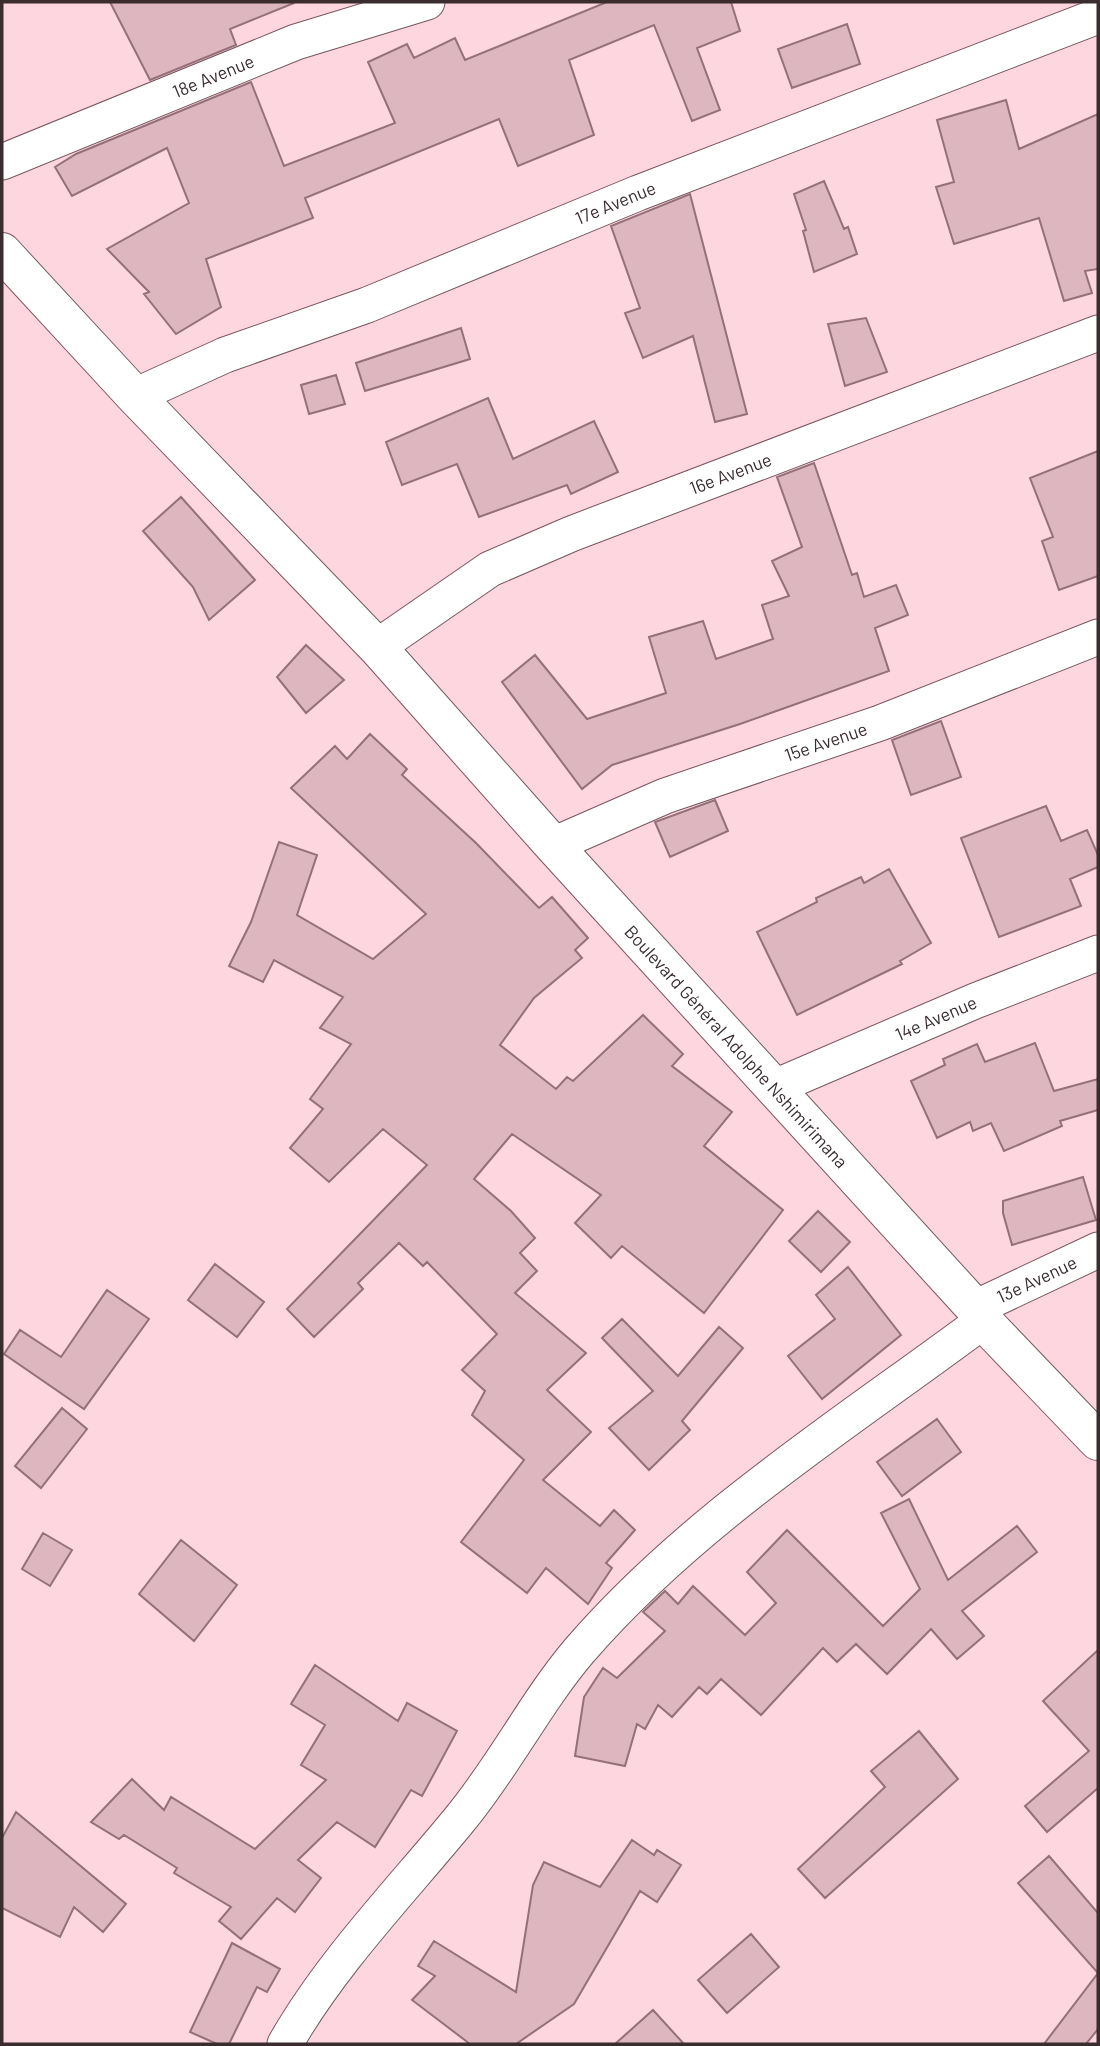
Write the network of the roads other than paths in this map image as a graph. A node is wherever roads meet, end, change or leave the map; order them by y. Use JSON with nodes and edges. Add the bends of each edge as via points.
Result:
{"nodes":[{"id":1,"x":427,"y":2,"type":"edge"},
{"id":2,"x":1098,"y":16,"type":"edge"},
{"id":3,"x":2,"y":162,"type":"edge"},
{"id":4,"x":2,"y":251,"type":"edge"},
{"id":5,"x":1098,"y":333,"type":"edge"},
{"id":6,"x":135,"y":397,"type":"junction"},
{"id":7,"x":1098,"y":637,"type":"edge"},
{"id":8,"x":377,"y":647,"type":"junction"},
{"id":9,"x":552,"y":845,"type":"junction"},
{"id":10,"x":1098,"y":953,"type":"edge"},
{"id":11,"x":775,"y":1087,"type":"junction"},
{"id":12,"x":1098,"y":1250,"type":"edge"},
{"id":13,"x":979,"y":1314,"type":"junction"},
{"id":14,"x":1098,"y":1441,"type":"edge"},
{"id":15,"x":285,"y":2044,"type":"edge"}],
"edges":[{"from":1,"to":3,"type":"street","name":"18e Avenue","via":[[296,42]]},
{"from":2,"to":6,"type":"street","name":"17e Avenue","via":[[638,193],[368,304],[225,355]]},
{"from":4,"to":6,"type":"main road","name":"Boulevard Général Adolphe Nshimirimana"},
{"from":5,"to":8,"type":"street","name":"16e Avenue","via":[[570,534],[490,569]]},
{"from":6,"to":8,"type":"main road","name":"Boulevard Général Adolphe Nshimirimana"},
{"from":7,"to":9,"type":"street","name":"15e Avenue","via":[[880,723],[665,796]]},
{"from":8,"to":9,"type":"main road","name":"Boulevard Général Adolphe Nshimirimana"},
{"from":9,"to":11,"type":"main road","name":"Boulevard Général Adolphe Nshimirimana"},
{"from":10,"to":11,"type":"street","name":"14e Avenue"},
{"from":11,"to":13,"type":"main road","name":"Boulevard Général Adolphe Nshimirimana"},
{"from":12,"to":13,"type":"street","name":"13e Avenue"},
{"from":13,"to":14,"type":"main road","name":"Boulevard Général Adolphe Nshimirimana"},
{"from":13,"to":15,"type":"street","name":"13e Avenue","via":[[706,1526],[631,1597],[578,1653],[477,1800],[362,1935]]}]}
